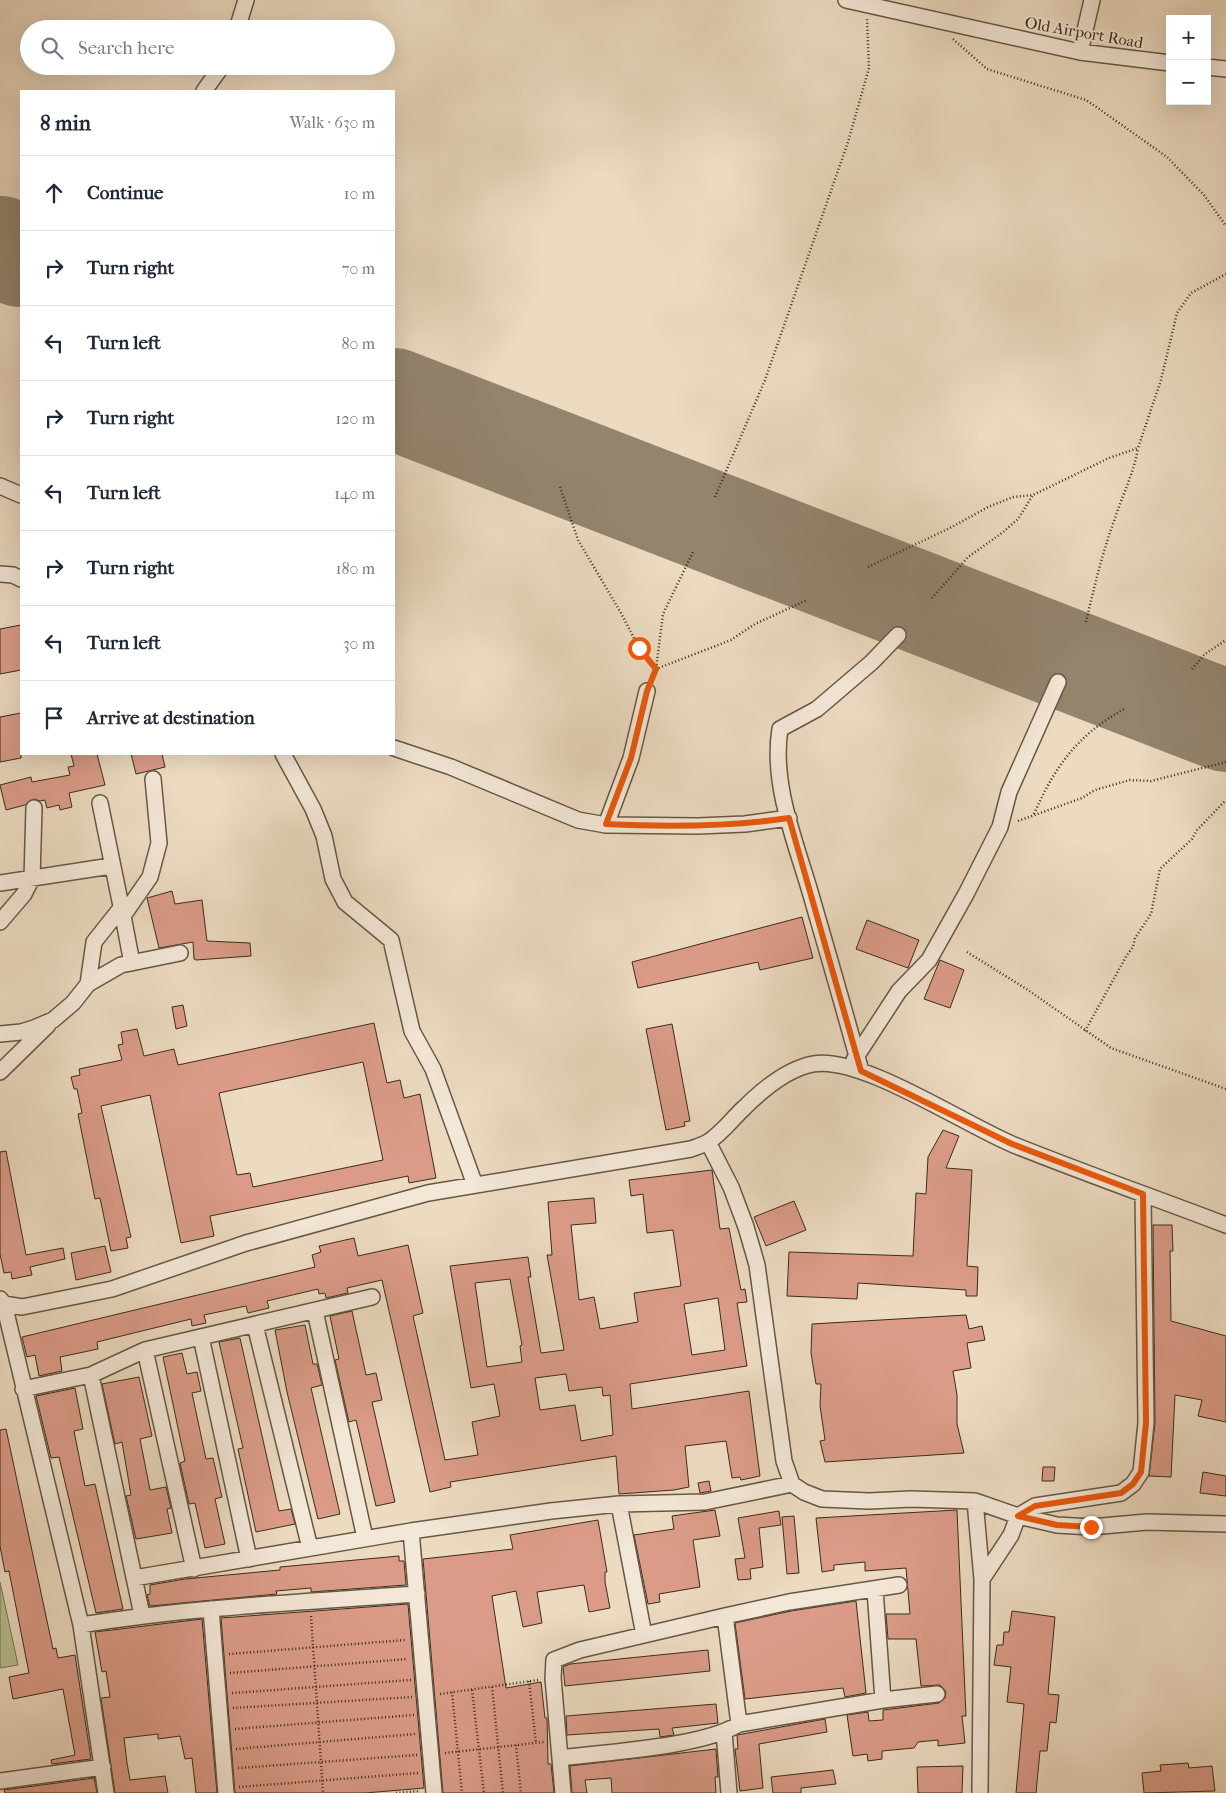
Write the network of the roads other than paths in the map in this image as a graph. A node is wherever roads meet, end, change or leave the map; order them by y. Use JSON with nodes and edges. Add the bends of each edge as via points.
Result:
{"nodes":[{"id":1,"x":246,"y":0,"type":"edge"},
{"id":2,"x":846,"y":0,"type":"edge"},
{"id":3,"x":1092,"y":0,"type":"edge"},
{"id":4,"x":866,"y":2,"type":"edge"},
{"id":5,"x":240,"y":20,"type":"edge"},
{"id":6,"x":1080,"y":52,"type":"junction"},
{"id":7,"x":1166,"y":63,"type":"edge"},
{"id":8,"x":1211,"y":67,"type":"edge"},
{"id":9,"x":1226,"y":69,"type":"edge"},
{"id":10,"x":216,"y":75,"type":"edge"},
{"id":11,"x":205,"y":90,"type":"edge"},
{"id":12,"x":0,"y":486,"type":"edge"},
{"id":13,"x":20,"y":495,"type":"edge"},
{"id":14,"x":0,"y":574,"type":"edge"},
{"id":15,"x":20,"y":578,"type":"edge"},
{"id":16,"x":898,"y":635,"type":"dead end"},
{"id":17,"x":1058,"y":682,"type":"dead end"},
{"id":18,"x":647,"y":691,"type":"road end"},
{"id":19,"x":395,"y":748,"type":"edge"},
{"id":20,"x":284,"y":755,"type":"edge"},
{"id":21,"x":153,"y":779,"type":"dead end"},
{"id":22,"x":100,"y":803,"type":"dead end"},
{"id":23,"x":34,"y":808,"type":"dead end"},
{"id":24,"x":789,"y":818,"type":"junction"},
{"id":25,"x":606,"y":824,"type":"junction"},
{"id":26,"x":111,"y":866,"type":"junction"},
{"id":27,"x":32,"y":878,"type":"junction"},
{"id":28,"x":0,"y":883,"type":"edge"},
{"id":29,"x":122,"y":912,"type":"junction"},
{"id":30,"x":0,"y":922,"type":"edge"},
{"id":31,"x":180,"y":953,"type":"dead end"},
{"id":32,"x":132,"y":963,"type":"junction"},
{"id":33,"x":88,"y":984,"type":"junction"},
{"id":34,"x":53,"y":1020,"type":"junction"},
{"id":35,"x":0,"y":1034,"type":"edge"},
{"id":36,"x":856,"y":1064,"type":"junction"},
{"id":37,"x":0,"y":1072,"type":"edge"},
{"id":38,"x":708,"y":1142,"type":"junction"},
{"id":39,"x":475,"y":1185,"type":"junction"},
{"id":40,"x":1143,"y":1194,"type":"junction"},
{"id":41,"x":1226,"y":1225,"type":"edge"},
{"id":42,"x":372,"y":1297,"type":"dead end"},
{"id":43,"x":2,"y":1301,"type":"edge"},
{"id":44,"x":315,"y":1311,"type":"junction"},
{"id":45,"x":255,"y":1325,"type":"junction"},
{"id":46,"x":201,"y":1337,"type":"junction"},
{"id":47,"x":145,"y":1350,"type":"junction"},
{"id":48,"x":92,"y":1374,"type":"junction"},
{"id":49,"x":23,"y":1389,"type":"junction"},
{"id":50,"x":792,"y":1484,"type":"junction"},
{"id":51,"x":975,"y":1500,"type":"junction"},
{"id":52,"x":619,"y":1504,"type":"junction"},
{"id":53,"x":1018,"y":1516,"type":"junction"},
{"id":54,"x":1226,"y":1524,"type":"edge"},
{"id":55,"x":411,"y":1531,"type":"junction"},
{"id":56,"x":365,"y":1538,"type":"junction"},
{"id":57,"x":310,"y":1548,"type":"junction"},
{"id":58,"x":249,"y":1558,"type":"junction"},
{"id":59,"x":194,"y":1569,"type":"junction"},
{"id":60,"x":134,"y":1578,"type":"junction"},
{"id":61,"x":982,"y":1579,"type":"junction"},
{"id":62,"x":900,"y":1585,"type":"dead end"},
{"id":63,"x":875,"y":1590,"type":"junction"},
{"id":64,"x":417,"y":1594,"type":"junction"},
{"id":65,"x":211,"y":1609,"type":"junction"},
{"id":66,"x":142,"y":1615,"type":"junction"},
{"id":67,"x":725,"y":1616,"type":"junction"},
{"id":68,"x":81,"y":1625,"type":"junction"},
{"id":69,"x":644,"y":1635,"type":"junction"},
{"id":70,"x":937,"y":1694,"type":"dead end"},
{"id":71,"x":883,"y":1700,"type":"junction"},
{"id":72,"x":740,"y":1724,"type":"junction"},
{"id":73,"x":724,"y":1732,"type":"junction"},
{"id":74,"x":560,"y":1758,"type":"junction"},
{"id":75,"x":103,"y":1767,"type":"junction"},
{"id":76,"x":0,"y":1781,"type":"edge"},
{"id":77,"x":225,"y":1791,"type":"edge"},
{"id":78,"x":434,"y":1791,"type":"edge"},
{"id":79,"x":106,"y":1793,"type":"edge"},
{"id":80,"x":563,"y":1793,"type":"edge"},
{"id":81,"x":729,"y":1793,"type":"edge"},
{"id":82,"x":980,"y":1793,"type":"edge"}],
"edges":[{"from":1,"to":5,"type":"street"},
{"from":2,"to":4,"type":"street","name":"Old Airport Road"},
{"from":3,"to":6,"type":"street"},
{"from":4,"to":6,"type":"street","name":"Old Airport Road","via":[[934,21]]},
{"from":6,"to":7,"type":"street","name":"Old Airport Road"},
{"from":8,"to":9,"type":"street"},
{"from":10,"to":11,"type":"street"},
{"from":12,"to":13,"type":"street"},
{"from":14,"to":15,"type":"street"},
{"from":16,"to":24,"type":"street","via":[[817,709],[780,729],[780,774]]},
{"from":17,"to":36,"type":"street","via":[[1009,792],[1000,827],[929,960],[899,992]]},
{"from":18,"to":25,"type":"street","via":[[631,758]]},
{"from":19,"to":25,"type":"street","via":[[459,770],[578,820]]},
{"from":20,"to":39,"type":"street","via":[[313,809],[324,836],[334,879],[345,902],[391,940],[412,1031],[433,1069]]},
{"from":21,"to":29,"type":"street","via":[[159,843],[150,877]]},
{"from":22,"to":26,"type":"street"},
{"from":23,"to":27,"type":"street"},
{"from":24,"to":25,"type":"street","via":[[698,826]]},
{"from":24,"to":36,"type":"street"},
{"from":26,"to":27,"type":"street"},
{"from":26,"to":29,"type":"street"},
{"from":27,"to":28,"type":"street"},
{"from":27,"to":30,"type":"street","via":[[24,894]]},
{"from":29,"to":32,"type":"street"},
{"from":29,"to":33,"type":"street","via":[[94,942]]},
{"from":31,"to":32,"type":"street"},
{"from":32,"to":33,"type":"street","via":[[112,969]]},
{"from":33,"to":34,"type":"street"},
{"from":34,"to":35,"type":"street","via":[[20,1032]]},
{"from":34,"to":37,"type":"street"},
{"from":36,"to":38,"type":"street","via":[[814,1064],[795,1070],[745,1106]]},
{"from":36,"to":40,"type":"street","via":[[1012,1144]]},
{"from":38,"to":39,"type":"street","via":[[691,1149]]},
{"from":38,"to":50,"type":"street","via":[[731,1187],[756,1264],[784,1462]]},
{"from":39,"to":43,"type":"street","via":[[428,1193],[309,1224],[112,1289],[22,1307]]},
{"from":40,"to":41,"type":"street"},
{"from":40,"to":53,"type":"street","via":[[1146,1423],[1141,1472],[1121,1493],[1035,1506]]},
{"from":42,"to":44,"type":"street"},
{"from":43,"to":49,"type":"street"},
{"from":44,"to":45,"type":"street"},
{"from":44,"to":56,"type":"street"},
{"from":45,"to":46,"type":"street"},
{"from":45,"to":57,"type":"street"},
{"from":46,"to":47,"type":"street"},
{"from":46,"to":58,"type":"street"},
{"from":47,"to":48,"type":"street"},
{"from":47,"to":59,"type":"street"},
{"from":48,"to":49,"type":"street"},
{"from":48,"to":60,"type":"street"},
{"from":49,"to":68,"type":"street"},
{"from":50,"to":51,"type":"street","via":[[822,1499],[869,1502]]},
{"from":50,"to":52,"type":"street","via":[[705,1502]]},
{"from":51,"to":53,"type":"street"},
{"from":51,"to":61,"type":"street"},
{"from":52,"to":55,"type":"street"},
{"from":52,"to":69,"type":"street"},
{"from":53,"to":54,"type":"street","via":[[1057,1525],[1091,1527],[1147,1522]]},
{"from":53,"to":61,"type":"street","via":[[1011,1535]]},
{"from":55,"to":56,"type":"street"},
{"from":55,"to":64,"type":"street"},
{"from":56,"to":57,"type":"street"},
{"from":57,"to":58,"type":"street"},
{"from":58,"to":59,"type":"street"},
{"from":59,"to":60,"type":"street"},
{"from":60,"to":66,"type":"street"},
{"from":61,"to":82,"type":"street"},
{"from":62,"to":63,"type":"street"},
{"from":63,"to":67,"type":"street","via":[[788,1602]]},
{"from":63,"to":71,"type":"street"},
{"from":64,"to":65,"type":"street"},
{"from":64,"to":78,"type":"street"},
{"from":65,"to":66,"type":"street"},
{"from":65,"to":77,"type":"street"},
{"from":66,"to":68,"type":"street"},
{"from":67,"to":69,"type":"street"},
{"from":67,"to":72,"type":"street"},
{"from":68,"to":75,"type":"street"},
{"from":69,"to":74,"type":"street","via":[[580,1650],[554,1660]]},
{"from":70,"to":71,"type":"street"},
{"from":71,"to":72,"type":"street"},
{"from":72,"to":73,"type":"street"},
{"from":73,"to":74,"type":"street","via":[[679,1742]]},
{"from":73,"to":81,"type":"street"},
{"from":74,"to":80,"type":"street"},
{"from":75,"to":76,"type":"street"},
{"from":75,"to":79,"type":"street"}]}
